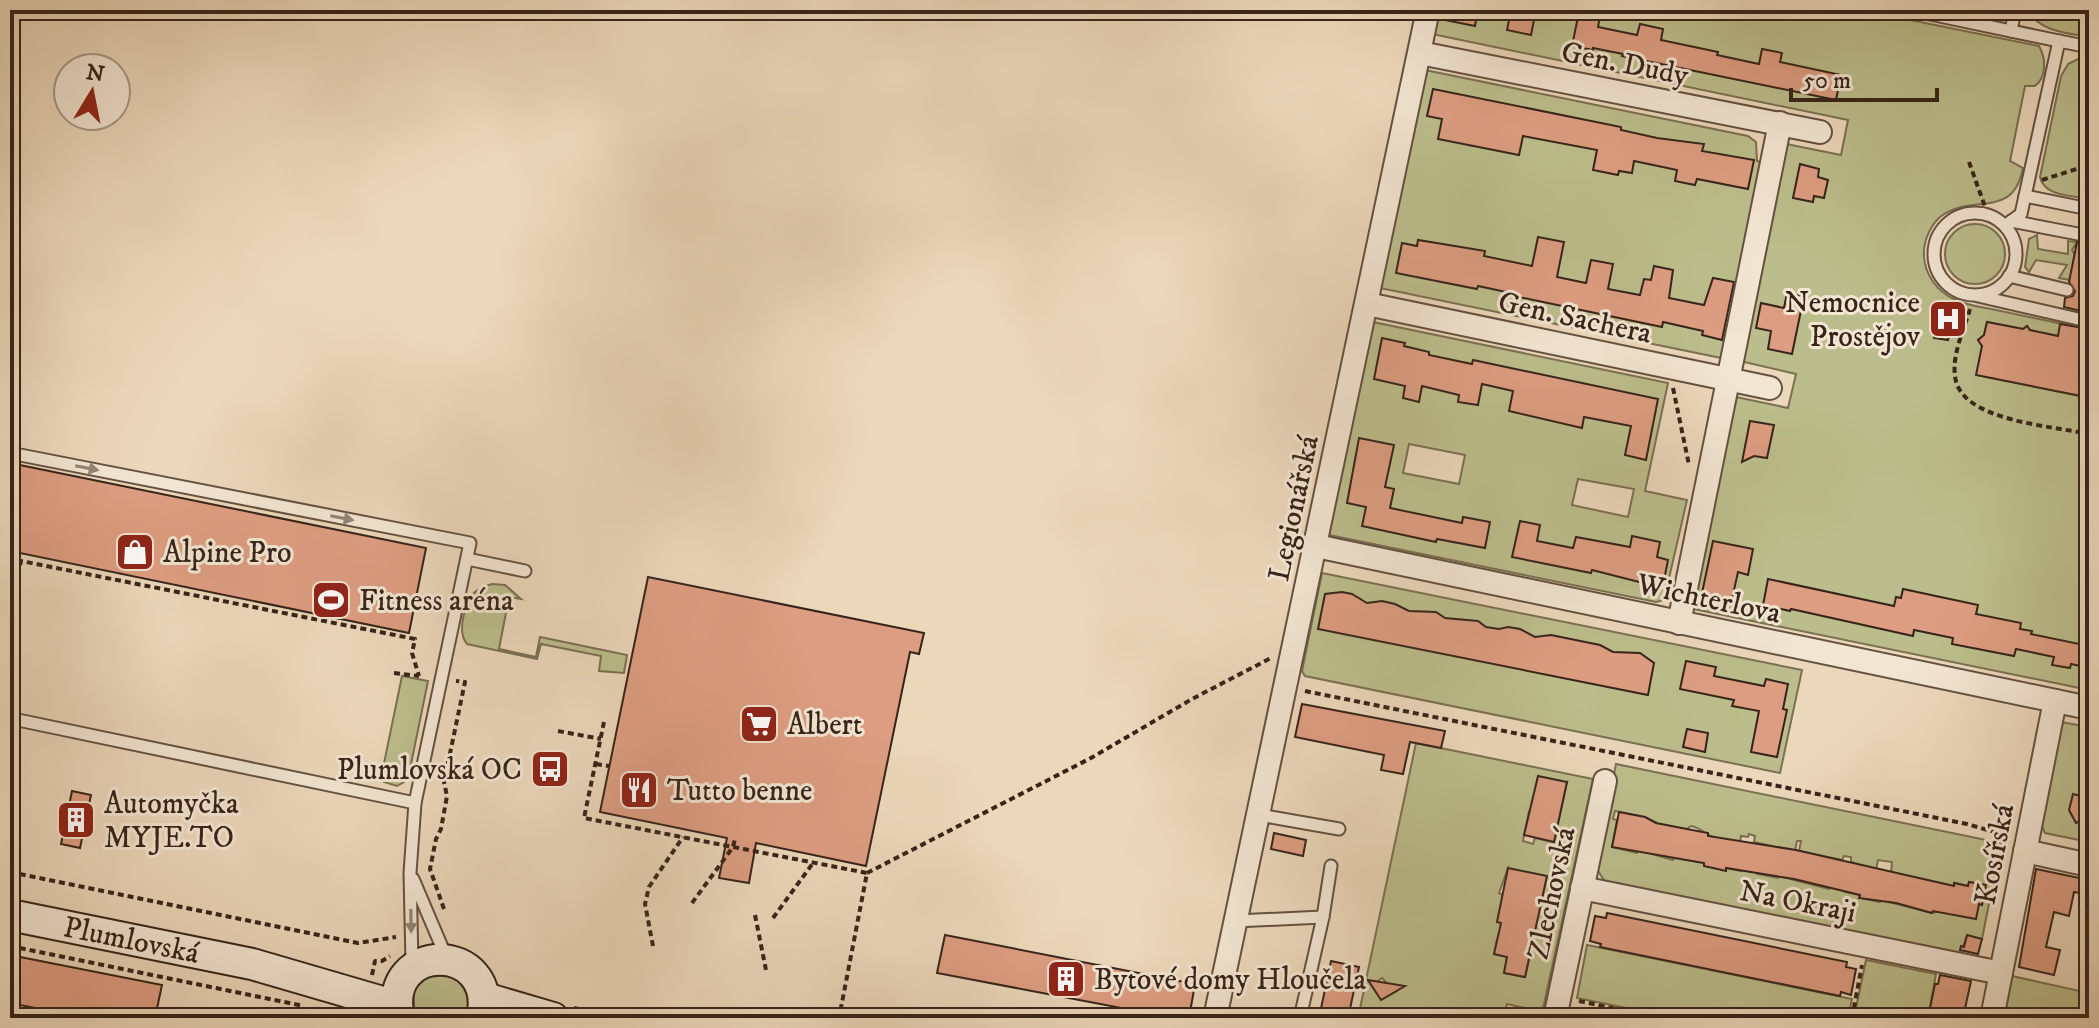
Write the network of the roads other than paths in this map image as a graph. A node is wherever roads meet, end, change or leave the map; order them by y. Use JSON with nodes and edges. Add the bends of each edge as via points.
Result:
{"nodes":[{"id":1,"x":1428,"y":10,"type":"edge"},
{"id":2,"x":1911,"y":10,"type":"edge"},
{"id":3,"x":2015,"y":10,"type":"edge"},
{"id":4,"x":1925,"y":11,"type":"edge"},
{"id":5,"x":2011,"y":31,"type":"junction"},
{"id":6,"x":2059,"y":41,"type":"junction"},
{"id":7,"x":2089,"y":47,"type":"edge"},
{"id":8,"x":1420,"y":53,"type":"junction"},
{"id":9,"x":1780,"y":123,"type":"junction"},
{"id":10,"x":1820,"y":132,"type":"dead end"},
{"id":11,"x":2027,"y":190,"type":"junction"},
{"id":12,"x":2084,"y":208,"type":"dead end"},
{"id":13,"x":2008,"y":223,"type":"junction"},
{"id":14,"x":2078,"y":234,"type":"dead end"},
{"id":15,"x":2009,"y":276,"type":"junction"},
{"id":16,"x":2067,"y":290,"type":"dead end"},
{"id":17,"x":1974,"y":295,"type":"junction"},
{"id":18,"x":1367,"y":304,"type":"junction"},
{"id":19,"x":2087,"y":321,"type":"edge"},
{"id":20,"x":1727,"y":380,"type":"junction"},
{"id":21,"x":1770,"y":388,"type":"dead end"},
{"id":22,"x":10,"y":453,"type":"edge"},
{"id":23,"x":1316,"y":546,"type":"junction"},
{"id":24,"x":467,"y":559,"type":"junction"},
{"id":25,"x":525,"y":571,"type":"dead end"},
{"id":26,"x":1679,"y":623,"type":"junction"},
{"id":27,"x":2055,"y":701,"type":"junction"},
{"id":28,"x":2089,"y":708,"type":"edge"},
{"id":29,"x":18,"y":720,"type":"dead end"},
{"id":30,"x":1605,"y":781,"type":"dead end"},
{"id":31,"x":415,"y":803,"type":"junction"},
{"id":32,"x":1259,"y":815,"type":"junction"},
{"id":33,"x":1339,"y":829,"type":"dead end"},
{"id":34,"x":2026,"y":846,"type":"junction"},
{"id":35,"x":2089,"y":865,"type":"edge"},
{"id":36,"x":1331,"y":866,"type":"dead end"},
{"id":37,"x":410,"y":873,"type":"junction"},
{"id":38,"x":1582,"y":888,"type":"junction"},
{"id":39,"x":10,"y":915,"type":"edge"},
{"id":40,"x":1323,"y":917,"type":"junction"},
{"id":41,"x":1236,"y":921,"type":"junction"},
{"id":42,"x":447,"y":959,"type":"junction"},
{"id":43,"x":2001,"y":973,"type":"junction"},
{"id":44,"x":402,"y":994,"type":"edge"},
{"id":45,"x":484,"y":1008,"type":"edge"},
{"id":46,"x":1557,"y":1008,"type":"edge"},
{"id":47,"x":558,"y":1012,"type":"edge"},
{"id":48,"x":1215,"y":1018,"type":"edge"},
{"id":49,"x":1300,"y":1018,"type":"edge"},
{"id":50,"x":1992,"y":1018,"type":"edge"}],
"edges":[{"from":1,"to":8,"type":"street","name":"Legionářská"},
{"from":2,"to":4,"type":"lane"},
{"from":3,"to":5,"type":"lane"},
{"from":4,"to":5,"type":"lane"},
{"from":5,"to":6,"type":"lane"},
{"from":6,"to":7,"type":"lane"},
{"from":6,"to":11,"type":"lane"},
{"from":8,"to":9,"type":"street","name":"Gen. Dudy"},
{"from":8,"to":18,"type":"street","name":"Legionářská"},
{"from":9,"to":10,"type":"street","name":"Gen. Dudy"},
{"from":9,"to":20,"type":"street"},
{"from":11,"to":12,"type":"lane"},
{"from":11,"to":13,"type":"lane","via":[[2021,214]]},
{"from":13,"to":14,"type":"lane"},
{"from":13,"to":15,"type":"lane","via":[[2016,251]]},
{"from":13,"to":17,"type":"lane","via":[[1975,212],[1955,217],[1934,243],[1939,276],[1954,290]]},
{"from":15,"to":16,"type":"lane"},
{"from":15,"to":17,"type":"lane","via":[[1994,290]]},
{"from":17,"to":19,"type":"lane"},
{"from":18,"to":20,"type":"street","name":"Gen. Sachera"},
{"from":18,"to":23,"type":"street","name":"Legionářská"},
{"from":20,"to":21,"type":"street","name":"Gen. Sachera"},
{"from":20,"to":26,"type":"street"},
{"from":22,"to":24,"type":"lane","one_way":true,"via":[[470,543]]},
{"from":23,"to":26,"type":"street","name":"Wichterlova"},
{"from":23,"to":32,"type":"street","name":"Legionářská"},
{"from":24,"to":25,"type":"lane"},
{"from":24,"to":31,"type":"lane"},
{"from":26,"to":27,"type":"street","name":"Wichterlova"},
{"from":27,"to":28,"type":"street","name":"Wichterlova"},
{"from":27,"to":34,"type":"street","name":"Kosířská"},
{"from":29,"to":31,"type":"lane"},
{"from":30,"to":38,"type":"street","name":"Zlechovská"},
{"from":31,"to":37,"type":"lane"},
{"from":32,"to":33,"type":"lane"},
{"from":32,"to":41,"type":"street","name":"Legionářská"},
{"from":34,"to":35,"type":"street"},
{"from":34,"to":43,"type":"street","name":"Kosířská"},
{"from":36,"to":40,"type":"lane"},
{"from":37,"to":42,"type":"lane"},
{"from":37,"to":44,"type":"lane","one_way":true,"via":[[412,934]]},
{"from":38,"to":43,"type":"street","name":"Na Okraji"},
{"from":38,"to":46,"type":"street","name":"Zlechovská"},
{"from":39,"to":44,"type":"main road","name":"Plumlovská"},
{"from":40,"to":41,"type":"lane"},
{"from":40,"to":49,"type":"lane"},
{"from":41,"to":48,"type":"street","name":"Legionářská"},
{"from":42,"to":44,"type":"main road","name":"Plumlovská","via":[[435,959]]},
{"from":42,"to":45,"type":"main road","via":[[472,972],[481,984]]},
{"from":43,"to":50,"type":"street","name":"Kosířská"},
{"from":45,"to":47,"type":"main road"}]}
